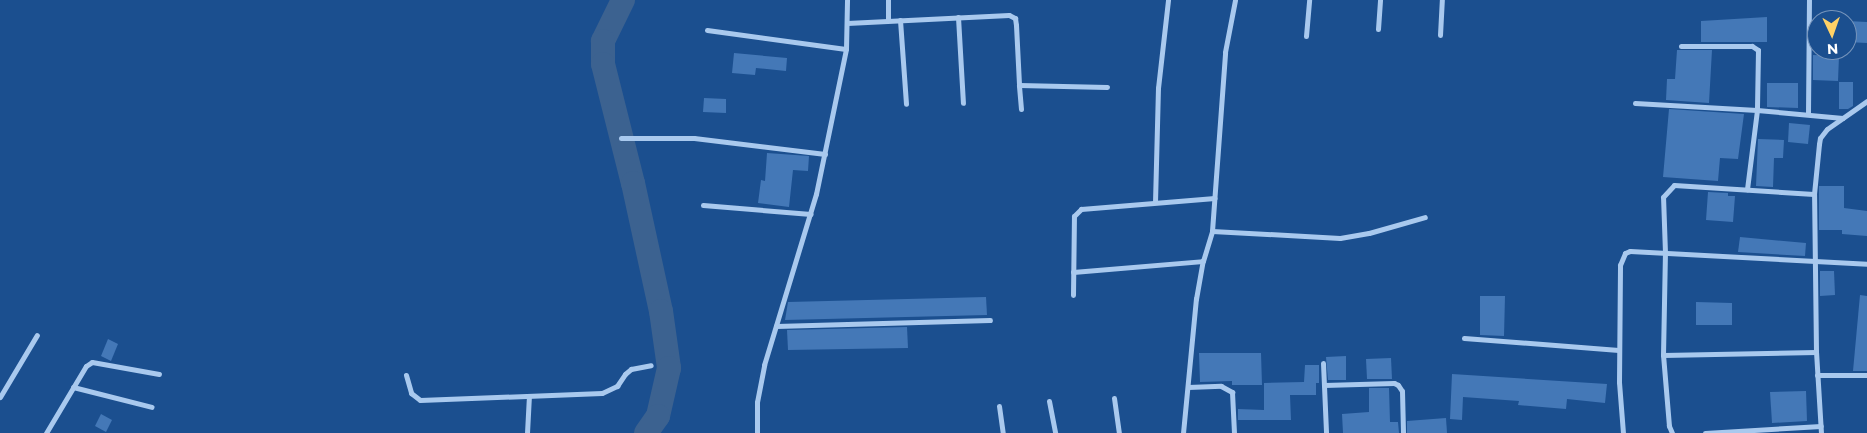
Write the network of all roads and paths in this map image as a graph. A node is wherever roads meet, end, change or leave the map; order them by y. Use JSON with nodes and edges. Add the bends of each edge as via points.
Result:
{"nodes":[{"id":1,"x":847,"y":0,"type":"edge"},
{"id":2,"x":888,"y":0,"type":"edge"},
{"id":3,"x":1168,"y":0,"type":"edge"},
{"id":4,"x":1235,"y":0,"type":"edge"},
{"id":5,"x":1309,"y":0,"type":"edge"},
{"id":6,"x":1380,"y":0,"type":"edge"},
{"id":7,"x":1442,"y":0,"type":"edge"},
{"id":8,"x":1809,"y":0,"type":"edge"},
{"id":9,"x":958,"y":17,"type":"junction"},
{"id":10,"x":888,"y":20,"type":"junction"},
{"id":11,"x":900,"y":20,"type":"junction"},
{"id":12,"x":847,"y":23,"type":"junction"},
{"id":13,"x":707,"y":30,"type":"dead end"},
{"id":14,"x":1378,"y":30,"type":"dead end"},
{"id":15,"x":1440,"y":35,"type":"dead end"},
{"id":16,"x":1306,"y":36,"type":"dead end"},
{"id":17,"x":1681,"y":46,"type":"dead end"},
{"id":18,"x":846,"y":49,"type":"junction"},
{"id":19,"x":1019,"y":85,"type":"junction"},
{"id":20,"x":1107,"y":87,"type":"dead end"},
{"id":21,"x":1867,"y":101,"type":"edge"},
{"id":22,"x":963,"y":103,"type":"dead end"},
{"id":23,"x":1635,"y":103,"type":"dead end"},
{"id":24,"x":906,"y":104,"type":"dead end"},
{"id":25,"x":1021,"y":109,"type":"dead end"},
{"id":26,"x":1757,"y":110,"type":"junction"},
{"id":27,"x":1808,"y":114,"type":"junction"},
{"id":28,"x":1844,"y":118,"type":"junction"},
{"id":29,"x":621,"y":138,"type":"dead end"},
{"id":30,"x":825,"y":154,"type":"junction"},
{"id":31,"x":1747,"y":189,"type":"junction"},
{"id":32,"x":1814,"y":194,"type":"junction"},
{"id":33,"x":1215,"y":198,"type":"junction"},
{"id":34,"x":1155,"y":202,"type":"junction"},
{"id":35,"x":703,"y":205,"type":"dead end"},
{"id":36,"x":811,"y":214,"type":"junction"},
{"id":37,"x":1425,"y":217,"type":"dead end"},
{"id":38,"x":1212,"y":230,"type":"junction"},
{"id":39,"x":1664,"y":253,"type":"junction"},
{"id":40,"x":1203,"y":261,"type":"junction"},
{"id":41,"x":1814,"y":261,"type":"junction"},
{"id":42,"x":1867,"y":264,"type":"edge"},
{"id":43,"x":1074,"y":272,"type":"junction"},
{"id":44,"x":1073,"y":295,"type":"dead end"},
{"id":45,"x":990,"y":320,"type":"dead end"},
{"id":46,"x":776,"y":326,"type":"junction"},
{"id":47,"x":37,"y":335,"type":"dead end"},
{"id":48,"x":1464,"y":338,"type":"dead end"},
{"id":49,"x":1619,"y":350,"type":"junction"},
{"id":50,"x":1816,"y":352,"type":"junction"},
{"id":51,"x":1663,"y":355,"type":"junction"},
{"id":52,"x":1323,"y":363,"type":"dead end"},
{"id":53,"x":651,"y":364,"type":"dead end"},
{"id":54,"x":158,"y":374,"type":"dead end"},
{"id":55,"x":1817,"y":374,"type":"junction"},
{"id":56,"x":406,"y":375,"type":"dead end"},
{"id":57,"x":1867,"y":375,"type":"edge"},
{"id":58,"x":1324,"y":386,"type":"junction"},
{"id":59,"x":73,"y":387,"type":"junction"},
{"id":60,"x":1188,"y":387,"type":"junction"},
{"id":61,"x":529,"y":396,"type":"junction"},
{"id":62,"x":0,"y":397,"type":"edge"},
{"id":63,"x":1114,"y":398,"type":"dead end"},
{"id":64,"x":1049,"y":401,"type":"dead end"},
{"id":65,"x":999,"y":406,"type":"dead end"},
{"id":66,"x":152,"y":407,"type":"dead end"},
{"id":67,"x":1821,"y":426,"type":"junction"},
{"id":68,"x":46,"y":433,"type":"edge"},
{"id":69,"x":527,"y":433,"type":"edge"},
{"id":70,"x":757,"y":433,"type":"edge"},
{"id":71,"x":1003,"y":433,"type":"edge"},
{"id":72,"x":1055,"y":433,"type":"edge"},
{"id":73,"x":1119,"y":433,"type":"edge"},
{"id":74,"x":1183,"y":433,"type":"edge"},
{"id":75,"x":1234,"y":433,"type":"edge"},
{"id":76,"x":1326,"y":433,"type":"edge"},
{"id":77,"x":1403,"y":433,"type":"edge"},
{"id":78,"x":1624,"y":433,"type":"edge"},
{"id":79,"x":1672,"y":433,"type":"edge"},
{"id":80,"x":1705,"y":433,"type":"edge"},
{"id":81,"x":1821,"y":433,"type":"edge"}],
"edges":[{"from":1,"to":12,"type":"street"},
{"from":2,"to":10,"type":"street"},
{"from":3,"to":34,"type":"street","via":[[1158,88]]},
{"from":4,"to":33,"type":"street","via":[[1225,52]]},
{"from":5,"to":16,"type":"street"},
{"from":6,"to":14,"type":"street"},
{"from":7,"to":15,"type":"street"},
{"from":8,"to":27,"type":"street"},
{"from":9,"to":11,"type":"street"},
{"from":9,"to":19,"type":"street","via":[[1009,14],[1014,18]]},
{"from":9,"to":22,"type":"street"},
{"from":10,"to":11,"type":"street"},
{"from":10,"to":12,"type":"street"},
{"from":11,"to":24,"type":"street"},
{"from":12,"to":18,"type":"street"},
{"from":13,"to":18,"type":"street"},
{"from":17,"to":26,"type":"street","via":[[1755,47],[1759,55]]},
{"from":18,"to":30,"type":"street"},
{"from":19,"to":20,"type":"street"},
{"from":19,"to":25,"type":"street"},
{"from":21,"to":28,"type":"street"},
{"from":23,"to":26,"type":"street"},
{"from":26,"to":27,"type":"street"},
{"from":26,"to":31,"type":"street"},
{"from":27,"to":28,"type":"street"},
{"from":28,"to":32,"type":"street","via":[[1820,138]]},
{"from":29,"to":30,"type":"street","via":[[694,138]]},
{"from":30,"to":36,"type":"street"},
{"from":31,"to":32,"type":"street"},
{"from":31,"to":39,"type":"street","via":[[1674,185],[1663,197]]},
{"from":32,"to":41,"type":"street"},
{"from":33,"to":34,"type":"street"},
{"from":33,"to":38,"type":"street"},
{"from":34,"to":43,"type":"street","via":[[1086,207],[1077,212],[1074,216]]},
{"from":35,"to":36,"type":"street"},
{"from":36,"to":46,"type":"street"},
{"from":37,"to":38,"type":"street","via":[[1340,238]]},
{"from":38,"to":40,"type":"street"},
{"from":39,"to":41,"type":"street"},
{"from":39,"to":49,"type":"street","via":[[1630,251],[1622,257]]},
{"from":39,"to":51,"type":"street"},
{"from":40,"to":43,"type":"street"},
{"from":40,"to":60,"type":"street"},
{"from":41,"to":42,"type":"street"},
{"from":41,"to":50,"type":"street"},
{"from":43,"to":44,"type":"street"},
{"from":45,"to":46,"type":"street"},
{"from":46,"to":70,"type":"street","via":[[760,386]]},
{"from":47,"to":62,"type":"street"},
{"from":48,"to":49,"type":"street"},
{"from":49,"to":78,"type":"street"},
{"from":50,"to":51,"type":"street"},
{"from":50,"to":55,"type":"street"},
{"from":51,"to":79,"type":"street"},
{"from":52,"to":58,"type":"street"},
{"from":53,"to":61,"type":"street","via":[[631,369],[617,386],[602,393]]},
{"from":54,"to":59,"type":"street","via":[[92,362]]},
{"from":55,"to":57,"type":"street"},
{"from":55,"to":67,"type":"street"},
{"from":56,"to":61,"type":"street","via":[[412,393],[420,400]]},
{"from":58,"to":76,"type":"street"},
{"from":58,"to":77,"type":"street","via":[[1398,385],[1402,392]]},
{"from":59,"to":66,"type":"street"},
{"from":59,"to":68,"type":"street"},
{"from":60,"to":74,"type":"street"},
{"from":60,"to":75,"type":"street","via":[[1222,386],[1232,392]]},
{"from":61,"to":69,"type":"street"},
{"from":63,"to":73,"type":"street"},
{"from":64,"to":72,"type":"street"},
{"from":65,"to":71,"type":"street"},
{"from":67,"to":80,"type":"street"},
{"from":67,"to":81,"type":"street"}]}
